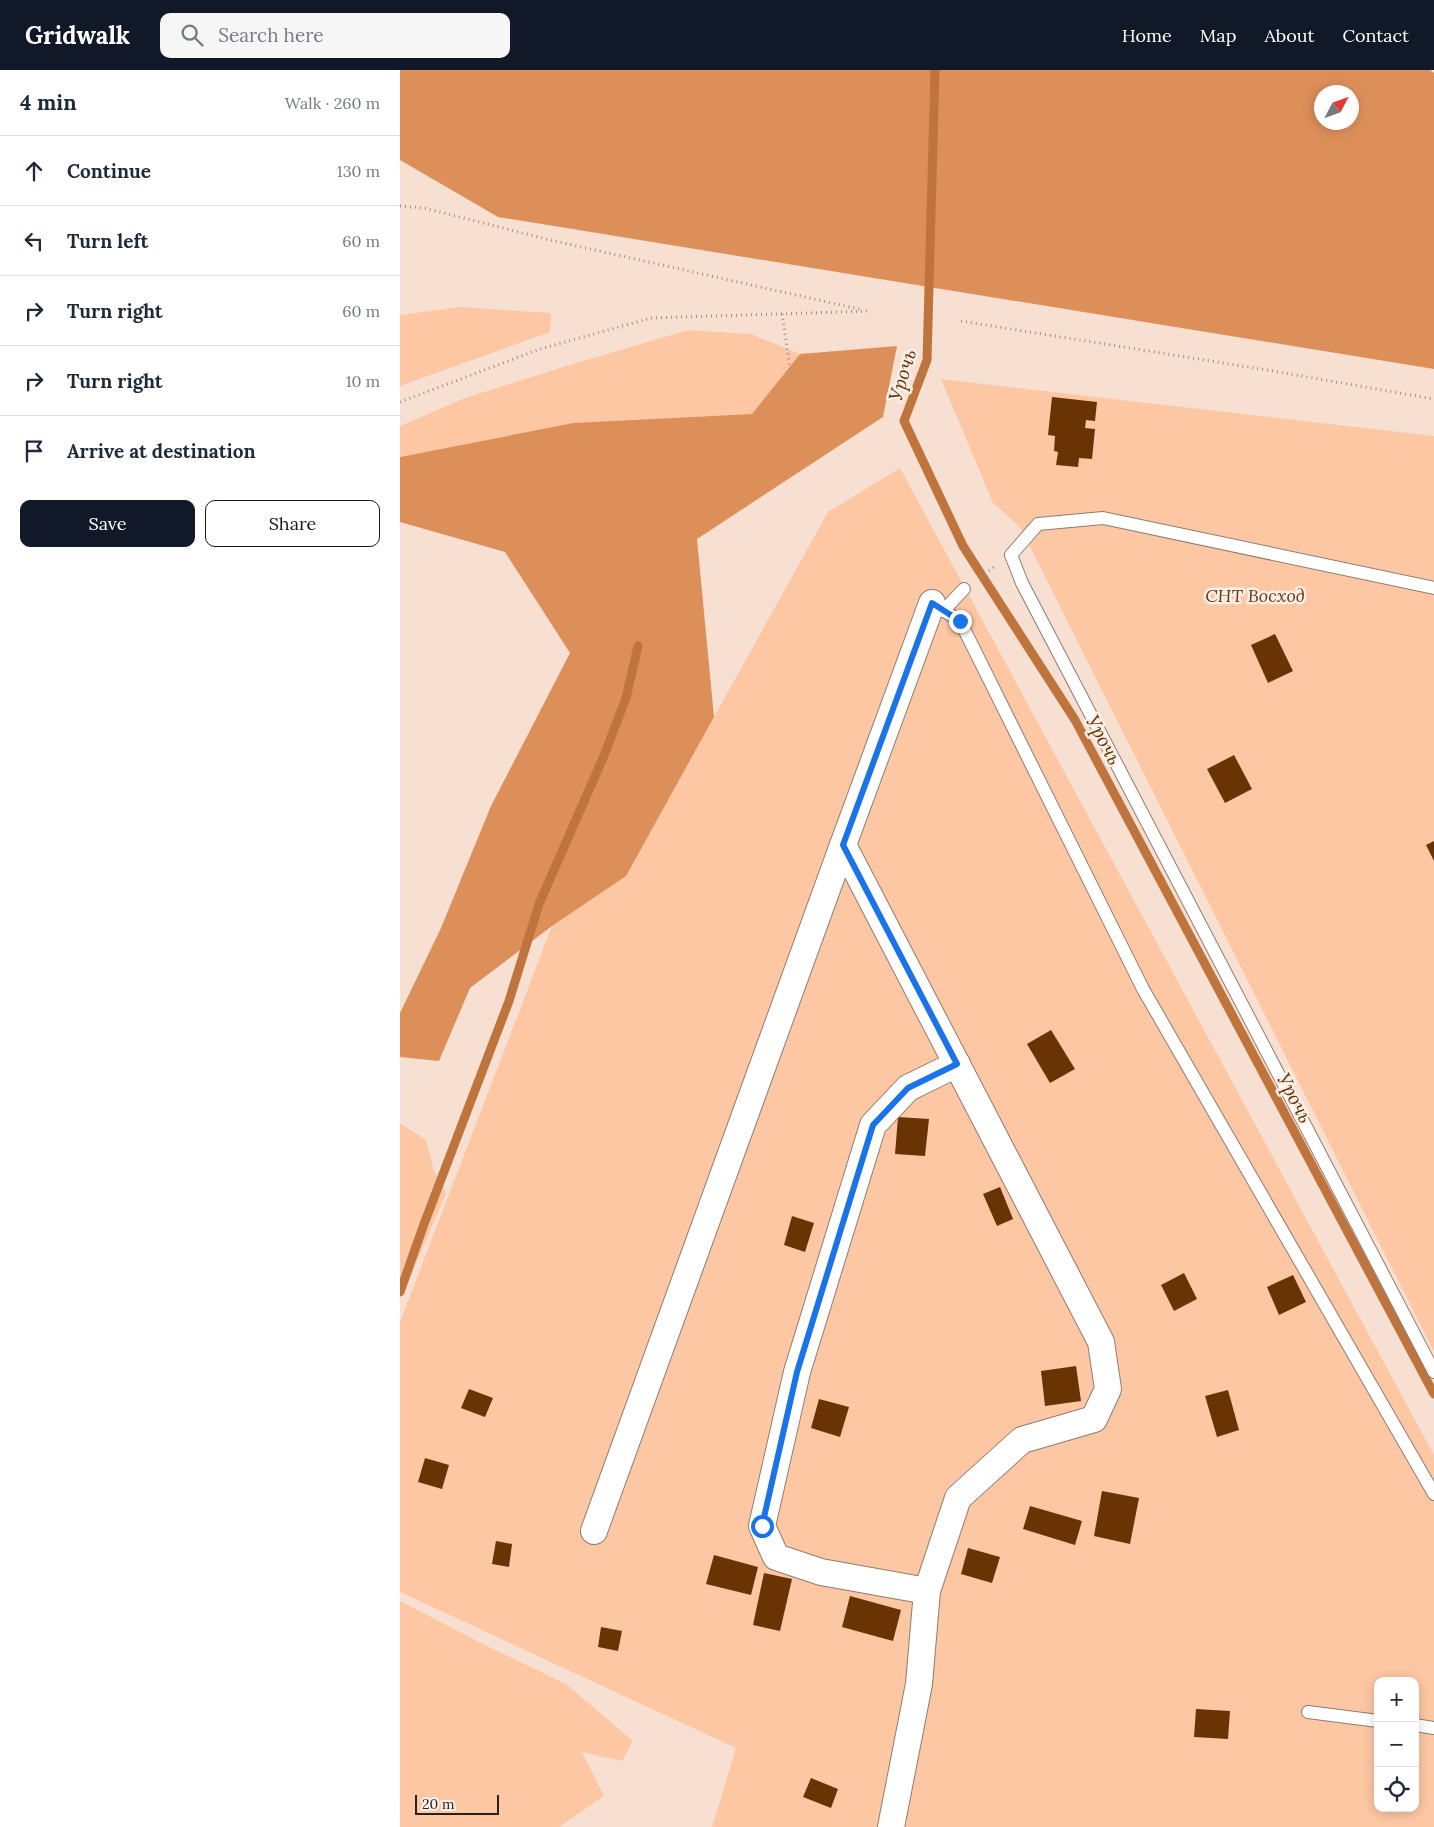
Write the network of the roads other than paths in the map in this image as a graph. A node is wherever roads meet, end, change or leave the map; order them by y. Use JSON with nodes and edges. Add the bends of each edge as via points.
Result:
{"nodes":[{"id":1,"x":1434,"y":588,"type":"edge"},
{"id":2,"x":964,"y":589,"type":"dead end"},
{"id":3,"x":937,"y":607,"type":"junction"},
{"id":4,"x":843,"y":845,"type":"junction"},
{"id":5,"x":957,"y":1064,"type":"junction"},
{"id":6,"x":1434,"y":1372,"type":"edge"},
{"id":7,"x":1434,"y":1494,"type":"edge"},
{"id":8,"x":594,"y":1531,"type":"dead end"},
{"id":9,"x":927,"y":1591,"type":"junction"},
{"id":10,"x":1308,"y":1712,"type":"dead end"},
{"id":11,"x":1374,"y":1720,"type":"edge"},
{"id":12,"x":1419,"y":1726,"type":"edge"},
{"id":13,"x":1434,"y":1728,"type":"edge"},
{"id":14,"x":891,"y":1827,"type":"edge"}],
"edges":[{"from":1,"to":6,"type":"lane","via":[[1103,518],[1038,524],[1011,555],[1022,583]]},
{"from":2,"to":3,"type":"lane"},
{"from":3,"to":4,"type":"street"},
{"from":3,"to":7,"type":"lane","via":[[960,621],[1143,989]]},
{"from":4,"to":5,"type":"street"},
{"from":4,"to":8,"type":"street"},
{"from":5,"to":9,"type":"street","via":[[1101,1342],[1108,1388],[1094,1419],[1022,1440],[958,1498]]},
{"from":5,"to":9,"type":"street","via":[[908,1088],[873,1125],[797,1372],[762,1526],[776,1557],[820,1572]]},
{"from":9,"to":14,"type":"street","via":[[918,1684]]},
{"from":10,"to":11,"type":"lane"},
{"from":12,"to":13,"type":"lane"}]}
